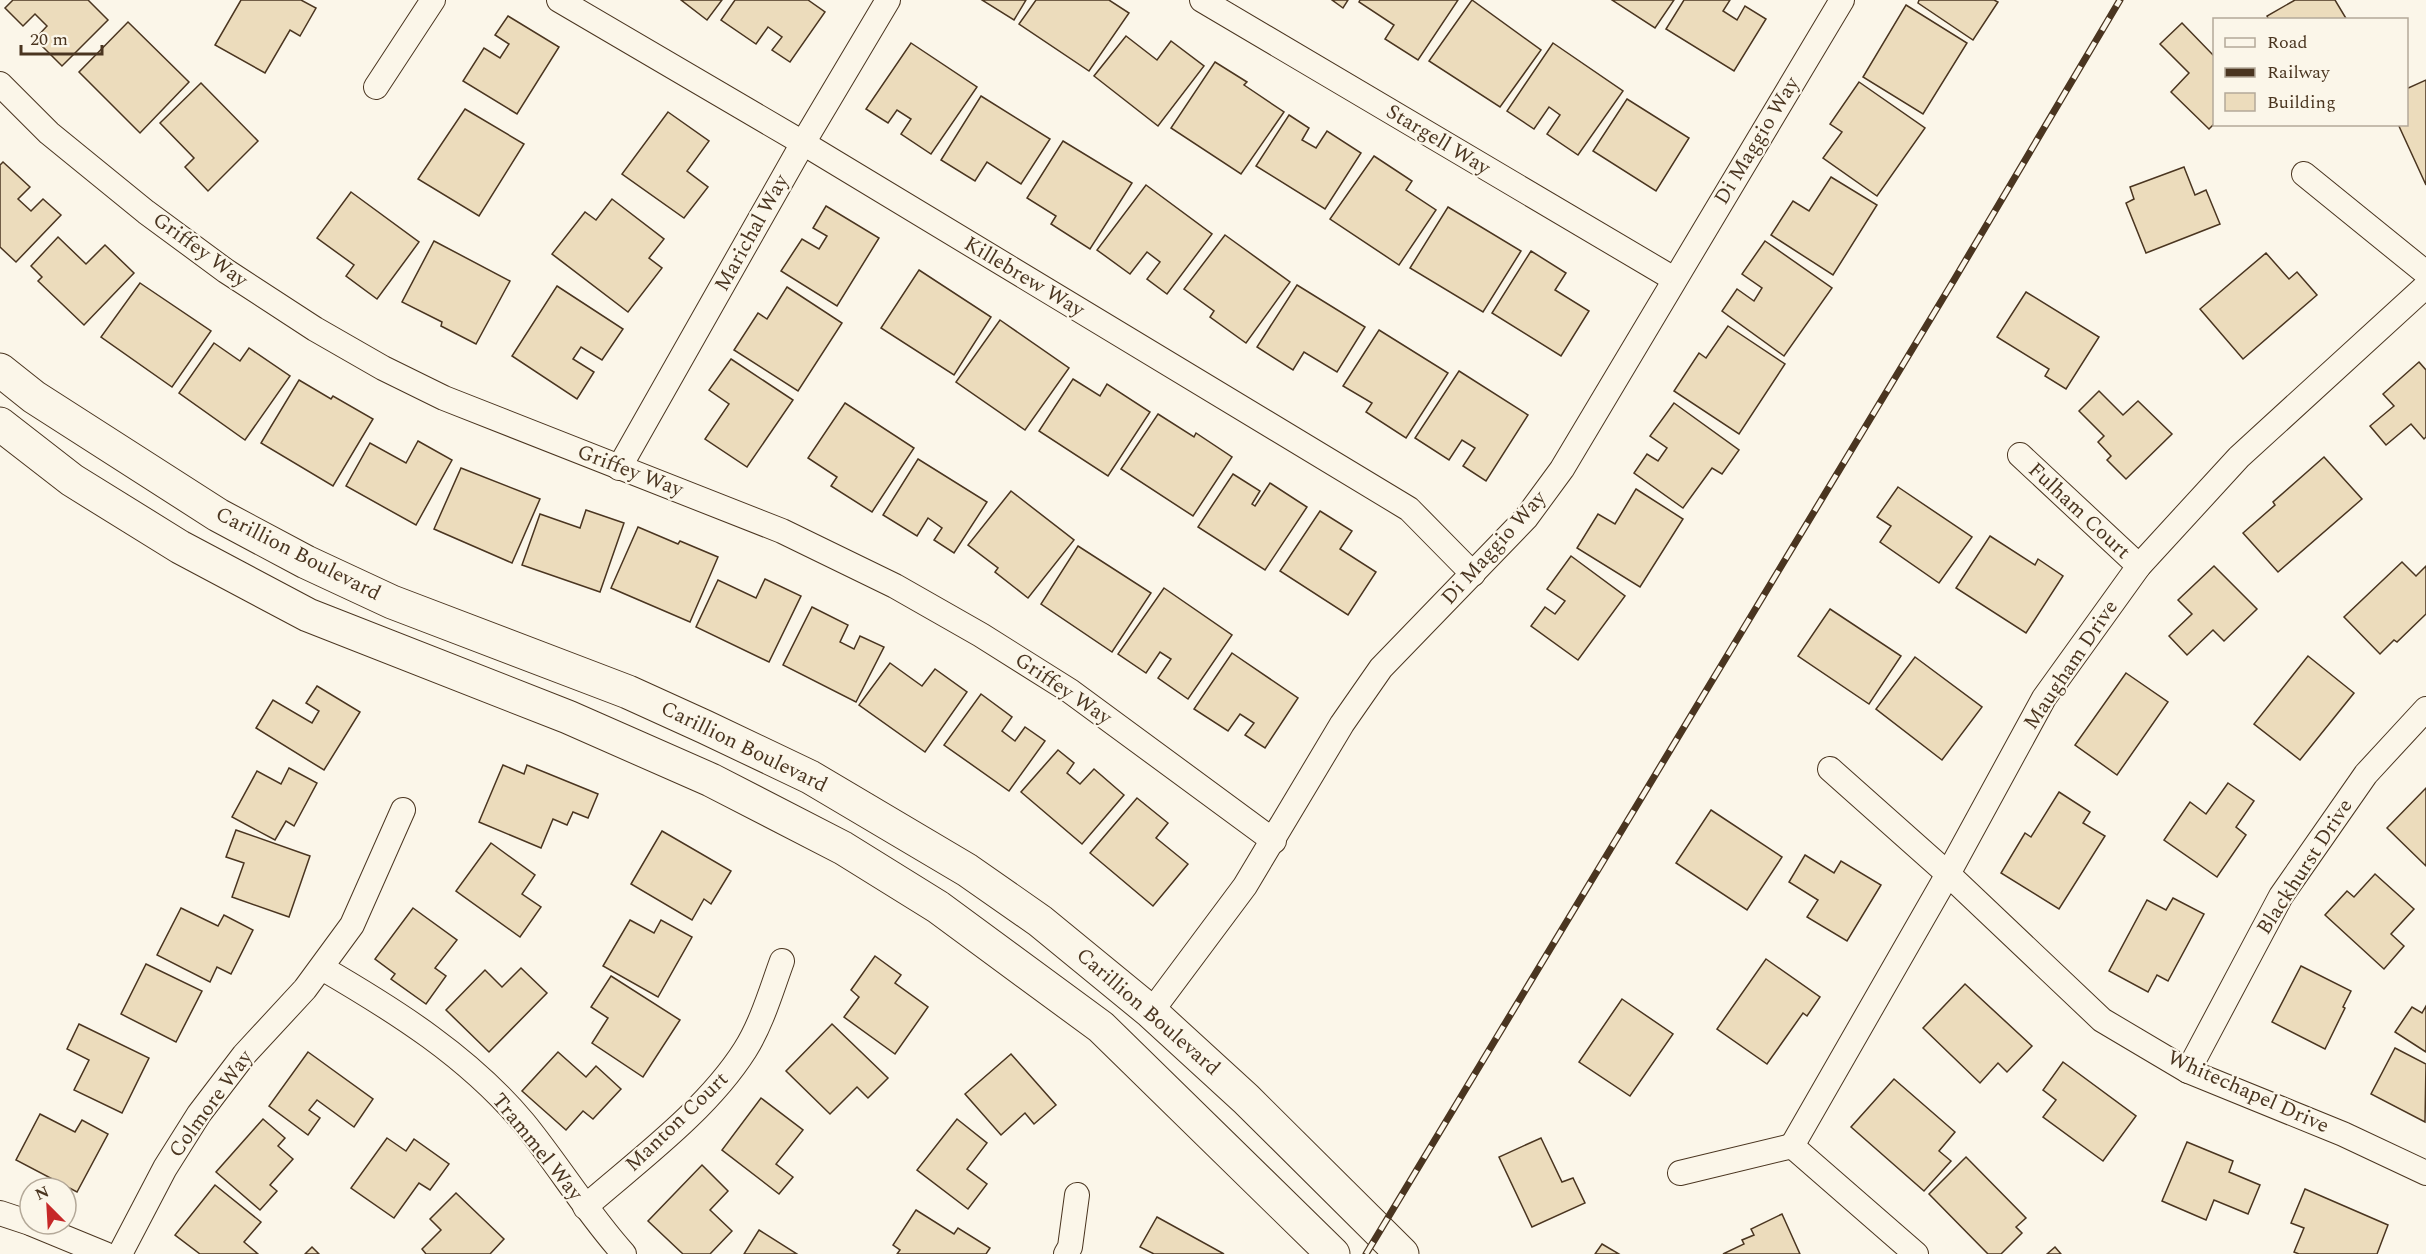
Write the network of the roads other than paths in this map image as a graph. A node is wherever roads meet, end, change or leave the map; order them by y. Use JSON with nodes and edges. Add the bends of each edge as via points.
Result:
{"nodes":[{"id":1,"x":433,"y":0,"type":"edge"},
{"id":2,"x":558,"y":0,"type":"edge"},
{"id":3,"x":888,"y":0,"type":"edge"},
{"id":4,"x":1202,"y":0,"type":"edge"},
{"id":5,"x":1842,"y":0,"type":"edge"},
{"id":6,"x":0,"y":84,"type":"edge"},
{"id":7,"x":376,"y":87,"type":"dead end"},
{"id":8,"x":803,"y":143,"type":"junction"},
{"id":9,"x":2304,"y":174,"type":"dead end"},
{"id":10,"x":2426,"y":273,"type":"edge"},
{"id":11,"x":1674,"y":279,"type":"junction"},
{"id":12,"x":2426,"y":286,"type":"edge"},
{"id":13,"x":0,"y":370,"type":"edge"},
{"id":14,"x":0,"y":424,"type":"edge"},
{"id":15,"x":2020,"y":455,"type":"dead end"},
{"id":16,"x":619,"y":468,"type":"junction"},
{"id":17,"x":2139,"y":566,"type":"junction"},
{"id":18,"x":1473,"y":574,"type":"junction"},
{"id":19,"x":2426,"y":709,"type":"edge"},
{"id":20,"x":1830,"y":769,"type":"dead end"},
{"id":21,"x":403,"y":810,"type":"dead end"},
{"id":22,"x":1274,"y":841,"type":"junction"},
{"id":23,"x":1948,"y":874,"type":"junction"},
{"id":24,"x":782,"y":961,"type":"dead end"},
{"id":25,"x":322,"y":968,"type":"junction"},
{"id":26,"x":1151,"y":1012,"type":"junction"},
{"id":27,"x":2188,"y":1071,"type":"junction"},
{"id":28,"x":1792,"y":1146,"type":"junction"},
{"id":29,"x":1680,"y":1173,"type":"dead end"},
{"id":30,"x":2426,"y":1173,"type":"edge"},
{"id":31,"x":1077,"y":1195,"type":"dead end"},
{"id":32,"x":585,"y":1206,"type":"junction"},
{"id":33,"x":0,"y":1214,"type":"edge"},
{"id":34,"x":18,"y":1220,"type":"edge"},
{"id":35,"x":61,"y":1236,"type":"edge"},
{"id":36,"x":105,"y":1254,"type":"edge"},
{"id":37,"x":120,"y":1254,"type":"edge"},
{"id":38,"x":624,"y":1254,"type":"edge"},
{"id":39,"x":1066,"y":1254,"type":"edge"},
{"id":40,"x":1333,"y":1254,"type":"edge"},
{"id":41,"x":1402,"y":1254,"type":"edge"},
{"id":42,"x":1916,"y":1254,"type":"edge"}],
"edges":[{"from":1,"to":7,"type":"street"},
{"from":2,"to":8,"type":"street","name":"Killebrew Way"},
{"from":3,"to":8,"type":"street","name":"Marichal Way"},
{"from":4,"to":11,"type":"street","name":"Stargell Way"},
{"from":5,"to":11,"type":"street","name":"Di Maggio Way"},
{"from":6,"to":16,"type":"street","name":"Griffey Way","via":[[49,133],[146,212],[226,272],[315,329],[444,398]]},
{"from":8,"to":16,"type":"street","name":"Marichal Way"},
{"from":8,"to":18,"type":"street","name":"Killebrew Way","via":[[1409,509]]},
{"from":9,"to":10,"type":"street"},
{"from":11,"to":18,"type":"street","name":"Di Maggio Way","via":[[1562,469],[1526,518]]},
{"from":12,"to":17,"type":"street","name":"Maugham Drive","via":[[2240,457]]},
{"from":13,"to":26,"type":"street","name":"Carillion Boulevard","via":[[34,397],[200,503],[306,561],[392,602],[628,692],[810,777],[967,870],[1040,921]]},
{"from":14,"to":40,"type":"street","name":"Carillion Boulevard","via":[[72,480],[180,548],[308,615],[568,717],[711,780],[843,848],[900,883],[957,920],[1101,1027]]},
{"from":15,"to":17,"type":"street","name":"Fulham Court"},
{"from":16,"to":22,"type":"street","name":"Griffey Way","via":[[782,531],[895,586],[981,634],[1070,691]]},
{"from":17,"to":23,"type":"street","name":"Maugham Drive","via":[[2044,698]]},
{"from":18,"to":22,"type":"street","name":"Di Maggio Way","via":[[1381,668],[1342,724]]},
{"from":19,"to":27,"type":"street","name":"Blackhurst Drive","via":[[2366,774],[2282,896]]},
{"from":20,"to":23,"type":"street","name":"Whitechapel Drive"},
{"from":21,"to":25,"type":"street","name":"Colmore Way","via":[[352,925]]},
{"from":22,"to":26,"type":"street","name":"Di Maggio Way"},
{"from":23,"to":27,"type":"street","name":"Whitechapel Drive","via":[[2102,1020]]},
{"from":23,"to":28,"type":"street","name":"Maugham Drive"},
{"from":24,"to":32,"type":"street","name":"Manton Court","via":[[760,1021],[728,1076],[699,1107]]},
{"from":25,"to":32,"type":"street","name":"Trammel Way","via":[[442,1044],[473,1071],[523,1122]]},
{"from":25,"to":37,"type":"street","name":"Colmore Way","via":[[244,1055],[199,1114],[165,1168]]},
{"from":26,"to":41,"type":"street","name":"Carillion Boulevard","via":[[1246,1098]]},
{"from":27,"to":30,"type":"street","name":"Whitechapel Drive","via":[[2343,1134]]},
{"from":28,"to":29,"type":"street"},
{"from":28,"to":42,"type":"street"},
{"from":31,"to":39,"type":"street"},
{"from":32,"to":38,"type":"street","name":"Trammel Way"},
{"from":33,"to":34,"type":"street"},
{"from":35,"to":36,"type":"street"}]}
